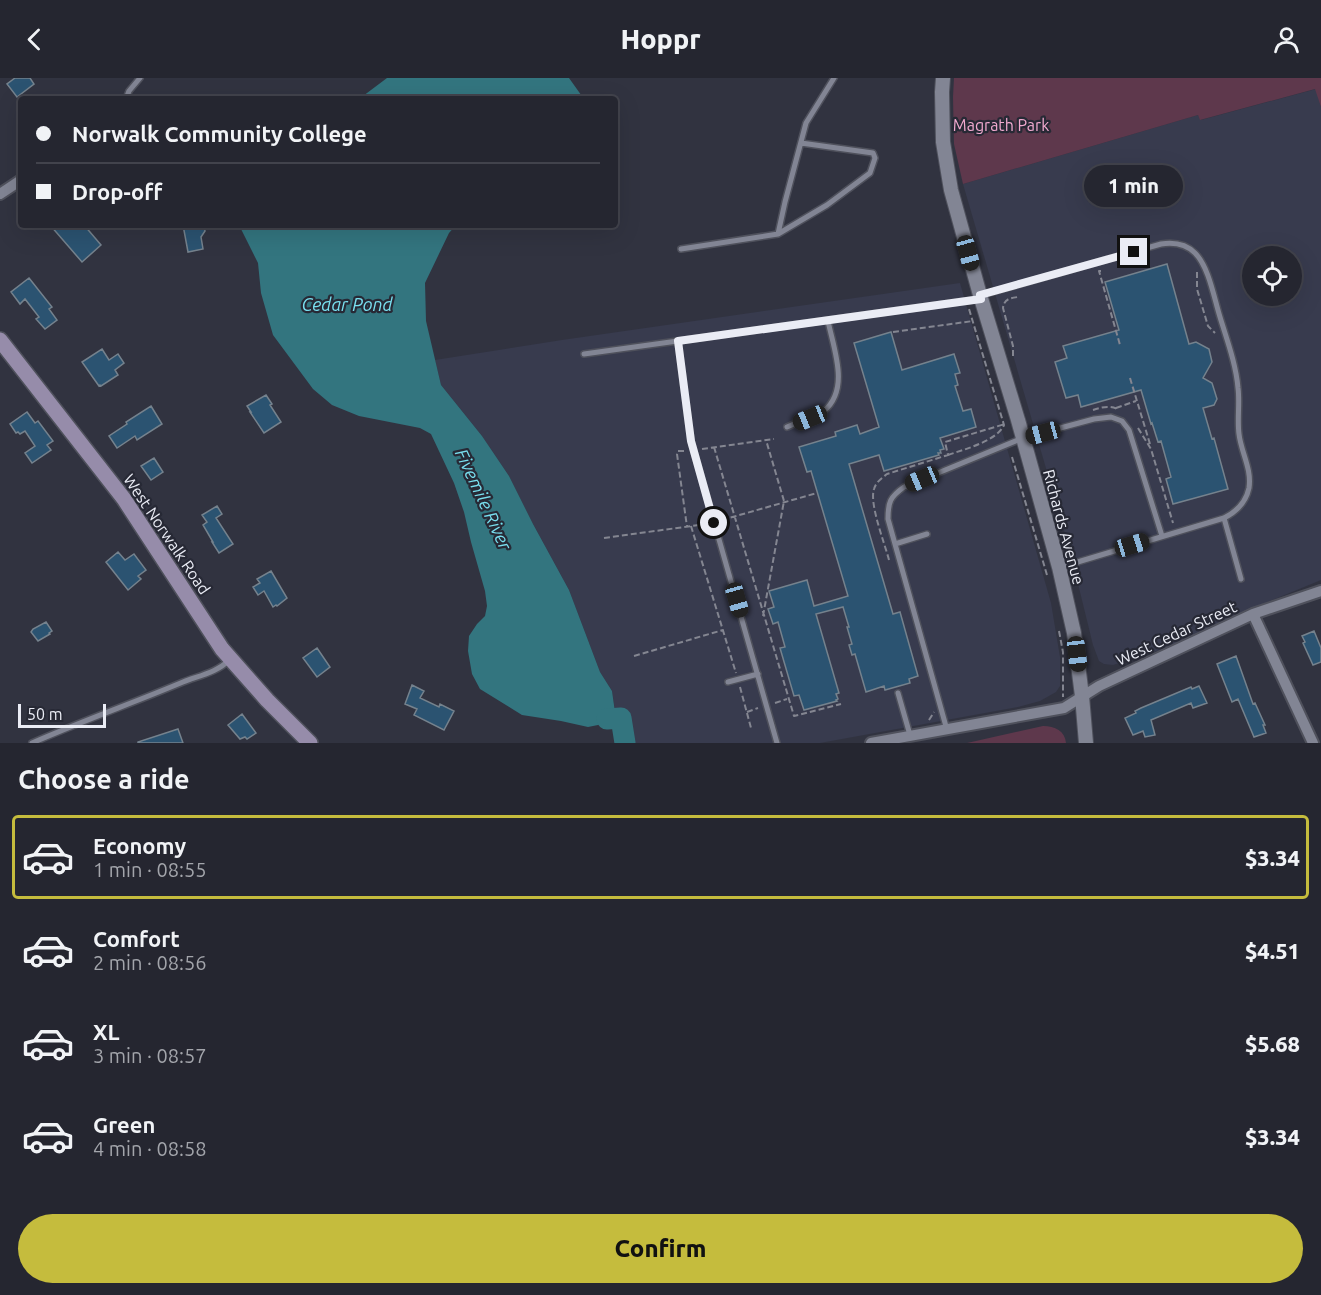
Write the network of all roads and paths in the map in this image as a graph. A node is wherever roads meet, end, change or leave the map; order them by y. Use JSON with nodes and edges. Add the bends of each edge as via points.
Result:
{"nodes":[{"id":1,"x":140,"y":78,"type":"edge"},
{"id":2,"x":834,"y":78,"type":"edge"},
{"id":3,"x":943,"y":78,"type":"edge"},
{"id":4,"x":127,"y":96,"type":"edge"},
{"id":5,"x":801,"y":143,"type":"junction"},
{"id":6,"x":18,"y":182,"type":"edge"},
{"id":7,"x":0,"y":194,"type":"edge"},
{"id":8,"x":778,"y":234,"type":"junction"},
{"id":9,"x":681,"y":249,"type":"dead end"},
{"id":10,"x":1194,"y":265,"type":"dead end"},
{"id":11,"x":1110,"y":268,"type":"dead end"},
{"id":12,"x":1018,"y":297,"type":"dead end"},
{"id":13,"x":976,"y":299,"type":"junction"},
{"id":14,"x":828,"y":321,"type":"junction"},
{"id":15,"x":973,"y":321,"type":"junction"},
{"id":16,"x":893,"y":332,"type":"dead end"},
{"id":17,"x":1215,"y":332,"type":"dead end"},
{"id":18,"x":0,"y":340,"type":"edge"},
{"id":19,"x":678,"y":341,"type":"junction"},
{"id":20,"x":1120,"y":345,"type":"dead end"},
{"id":21,"x":584,"y":354,"type":"dead end"},
{"id":22,"x":1015,"y":364,"type":"dead end"},
{"id":23,"x":1130,"y":378,"type":"dead end"},
{"id":24,"x":1137,"y":401,"type":"junction"},
{"id":25,"x":1116,"y":408,"type":"junction"},
{"id":26,"x":1091,"y":410,"type":"dead end"},
{"id":27,"x":1123,"y":412,"type":"dead end"},
{"id":28,"x":1136,"y":425,"type":"dead end"},
{"id":29,"x":788,"y":427,"type":"dead end"},
{"id":30,"x":1023,"y":438,"type":"junction"},
{"id":31,"x":774,"y":439,"type":"dead end"},
{"id":32,"x":766,"y":440,"type":"junction"},
{"id":33,"x":714,"y":447,"type":"junction"},
{"id":34,"x":702,"y":449,"type":"dead end"},
{"id":35,"x":1151,"y":449,"type":"junction"},
{"id":36,"x":684,"y":451,"type":"dead end"},
{"id":37,"x":948,"y":455,"type":"dead end"},
{"id":38,"x":1012,"y":457,"type":"dead end"},
{"id":39,"x":817,"y":493,"type":"dead end"},
{"id":40,"x":784,"y":501,"type":"junction"},
{"id":41,"x":735,"y":517,"type":"junction"},
{"id":42,"x":1224,"y":518,"type":"junction"},
{"id":43,"x":722,"y":520,"type":"dead end"},
{"id":44,"x":1173,"y":524,"type":"dead end"},
{"id":45,"x":706,"y":525,"type":"dead end"},
{"id":46,"x":691,"y":526,"type":"junction"},
{"id":47,"x":687,"y":527,"type":"junction"},
{"id":48,"x":927,"y":534,"type":"dead end"},
{"id":49,"x":1161,"y":536,"type":"junction"},
{"id":50,"x":603,"y":538,"type":"dead end"},
{"id":51,"x":895,"y":544,"type":"junction"},
{"id":52,"x":1059,"y":567,"type":"junction"},
{"id":53,"x":1241,"y":579,"type":"dead end"},
{"id":54,"x":1048,"y":582,"type":"dead end"},
{"id":55,"x":1321,"y":591,"type":"edge"},
{"id":56,"x":1253,"y":614,"type":"junction"},
{"id":57,"x":763,"y":617,"type":"junction"},
{"id":58,"x":723,"y":630,"type":"junction"},
{"id":59,"x":1059,"y":631,"type":"dead end"},
{"id":60,"x":634,"y":656,"type":"dead end"},
{"id":61,"x":230,"y":659,"type":"junction"},
{"id":62,"x":758,"y":674,"type":"junction"},
{"id":63,"x":738,"y":680,"type":"junction"},
{"id":64,"x":728,"y":682,"type":"dead end"},
{"id":65,"x":898,"y":693,"type":"dead end"},
{"id":66,"x":1082,"y":696,"type":"junction"},
{"id":67,"x":788,"y":699,"type":"junction"},
{"id":68,"x":775,"y":703,"type":"dead end"},
{"id":69,"x":841,"y":704,"type":"dead end"},
{"id":70,"x":760,"y":708,"type":"dead end"},
{"id":71,"x":1064,"y":708,"type":"junction"},
{"id":72,"x":747,"y":712,"type":"junction"},
{"id":73,"x":751,"y":728,"type":"dead end"},
{"id":74,"x":947,"y":730,"type":"junction"},
{"id":75,"x":910,"y":735,"type":"junction"},
{"id":76,"x":32,"y":743,"type":"edge"},
{"id":77,"x":310,"y":743,"type":"edge"},
{"id":78,"x":777,"y":743,"type":"edge"},
{"id":79,"x":871,"y":743,"type":"edge"},
{"id":80,"x":1086,"y":743,"type":"edge"},
{"id":81,"x":1313,"y":743,"type":"edge"}],
"edges":[{"from":1,"to":4,"type":"lane"},
{"from":2,"to":5,"type":"lane","via":[[806,123]]},
{"from":3,"to":13,"type":"street","name":"Richards Avenue","via":[[943,142]]},
{"from":5,"to":8,"type":"lane"},
{"from":5,"to":8,"type":"lane","via":[[873,153],[875,158],[870,173]]},
{"from":6,"to":7,"type":"street"},
{"from":8,"to":9,"type":"lane"},
{"from":10,"to":17,"type":"path","via":[[1208,326]]},
{"from":11,"to":20,"type":"path","via":[[1099,271]]},
{"from":12,"to":22,"type":"path","via":[[1008,299],[1003,308]]},
{"from":13,"to":14,"type":"lane"},
{"from":13,"to":15,"type":"path"},
{"from":13,"to":30,"type":"street","name":"Richards Avenue"},
{"from":13,"to":42,"type":"lane","via":[[1166,244],[1181,245],[1198,256],[1208,276],[1234,366],[1239,435],[1249,477],[1249,489],[1241,505]]},
{"from":14,"to":19,"type":"lane"},
{"from":14,"to":29,"type":"lane","via":[[838,372],[836,397],[824,411]]},
{"from":15,"to":16,"type":"path"},
{"from":15,"to":37,"type":"path","via":[[1004,425],[994,437]]},
{"from":18,"to":61,"type":"main road","name":"West Norwalk Road","via":[[124,499]]},
{"from":19,"to":21,"type":"lane"},
{"from":19,"to":62,"type":"lane","via":[[691,441]]},
{"from":23,"to":24,"type":"path"},
{"from":24,"to":25,"type":"path"},
{"from":24,"to":35,"type":"path"},
{"from":25,"to":26,"type":"path"},
{"from":25,"to":27,"type":"path"},
{"from":28,"to":35,"type":"path"},
{"from":30,"to":49,"type":"lane","via":[[1099,418],[1122,421],[1129,430]]},
{"from":30,"to":51,"type":"lane","via":[[894,494],[888,506],[888,519]]},
{"from":30,"to":52,"type":"street","name":"Richards Avenue"},
{"from":31,"to":32,"type":"path"},
{"from":32,"to":33,"type":"path"},
{"from":32,"to":40,"type":"path"},
{"from":33,"to":34,"type":"path"},
{"from":33,"to":41,"type":"path"},
{"from":35,"to":44,"type":"path"},
{"from":36,"to":47,"type":"path","via":[[677,454]]},
{"from":38,"to":54,"type":"path"},
{"from":39,"to":40,"type":"path"},
{"from":40,"to":41,"type":"path"},
{"from":40,"to":57,"type":"path"},
{"from":41,"to":43,"type":"path"},
{"from":41,"to":57,"type":"path"},
{"from":42,"to":49,"type":"lane"},
{"from":42,"to":53,"type":"lane"},
{"from":45,"to":46,"type":"path"},
{"from":46,"to":47,"type":"path"},
{"from":46,"to":58,"type":"path"},
{"from":47,"to":50,"type":"path"},
{"from":48,"to":51,"type":"lane"},
{"from":49,"to":52,"type":"lane"},
{"from":51,"to":74,"type":"lane"},
{"from":52,"to":66,"type":"street","name":"Richards Avenue","via":[[1074,633]]},
{"from":55,"to":56,"type":"street","name":"West Cedar Street"},
{"from":56,"to":66,"type":"street","name":"West Cedar Street"},
{"from":56,"to":81,"type":"street"},
{"from":57,"to":67,"type":"path"},
{"from":58,"to":60,"type":"path"},
{"from":58,"to":63,"type":"path"},
{"from":59,"to":71,"type":"path"},
{"from":61,"to":76,"type":"lane","via":[[220,667]]},
{"from":61,"to":77,"type":"main road","name":"West Norwalk Road"},
{"from":62,"to":63,"type":"lane"},
{"from":62,"to":78,"type":"lane"},
{"from":63,"to":64,"type":"lane"},
{"from":63,"to":72,"type":"path"},
{"from":65,"to":75,"type":"lane"},
{"from":66,"to":71,"type":"street","name":"West Cedar Street"},
{"from":66,"to":80,"type":"street","name":"Richards Avenue"},
{"from":67,"to":68,"type":"path"},
{"from":67,"to":69,"type":"path","via":[[794,716]]},
{"from":70,"to":72,"type":"path"},
{"from":71,"to":74,"type":"street","name":"West Cedar Street"},
{"from":72,"to":73,"type":"path"},
{"from":74,"to":75,"type":"street","name":"West Cedar Street"},
{"from":75,"to":79,"type":"street","name":"West Cedar Street"}]}
